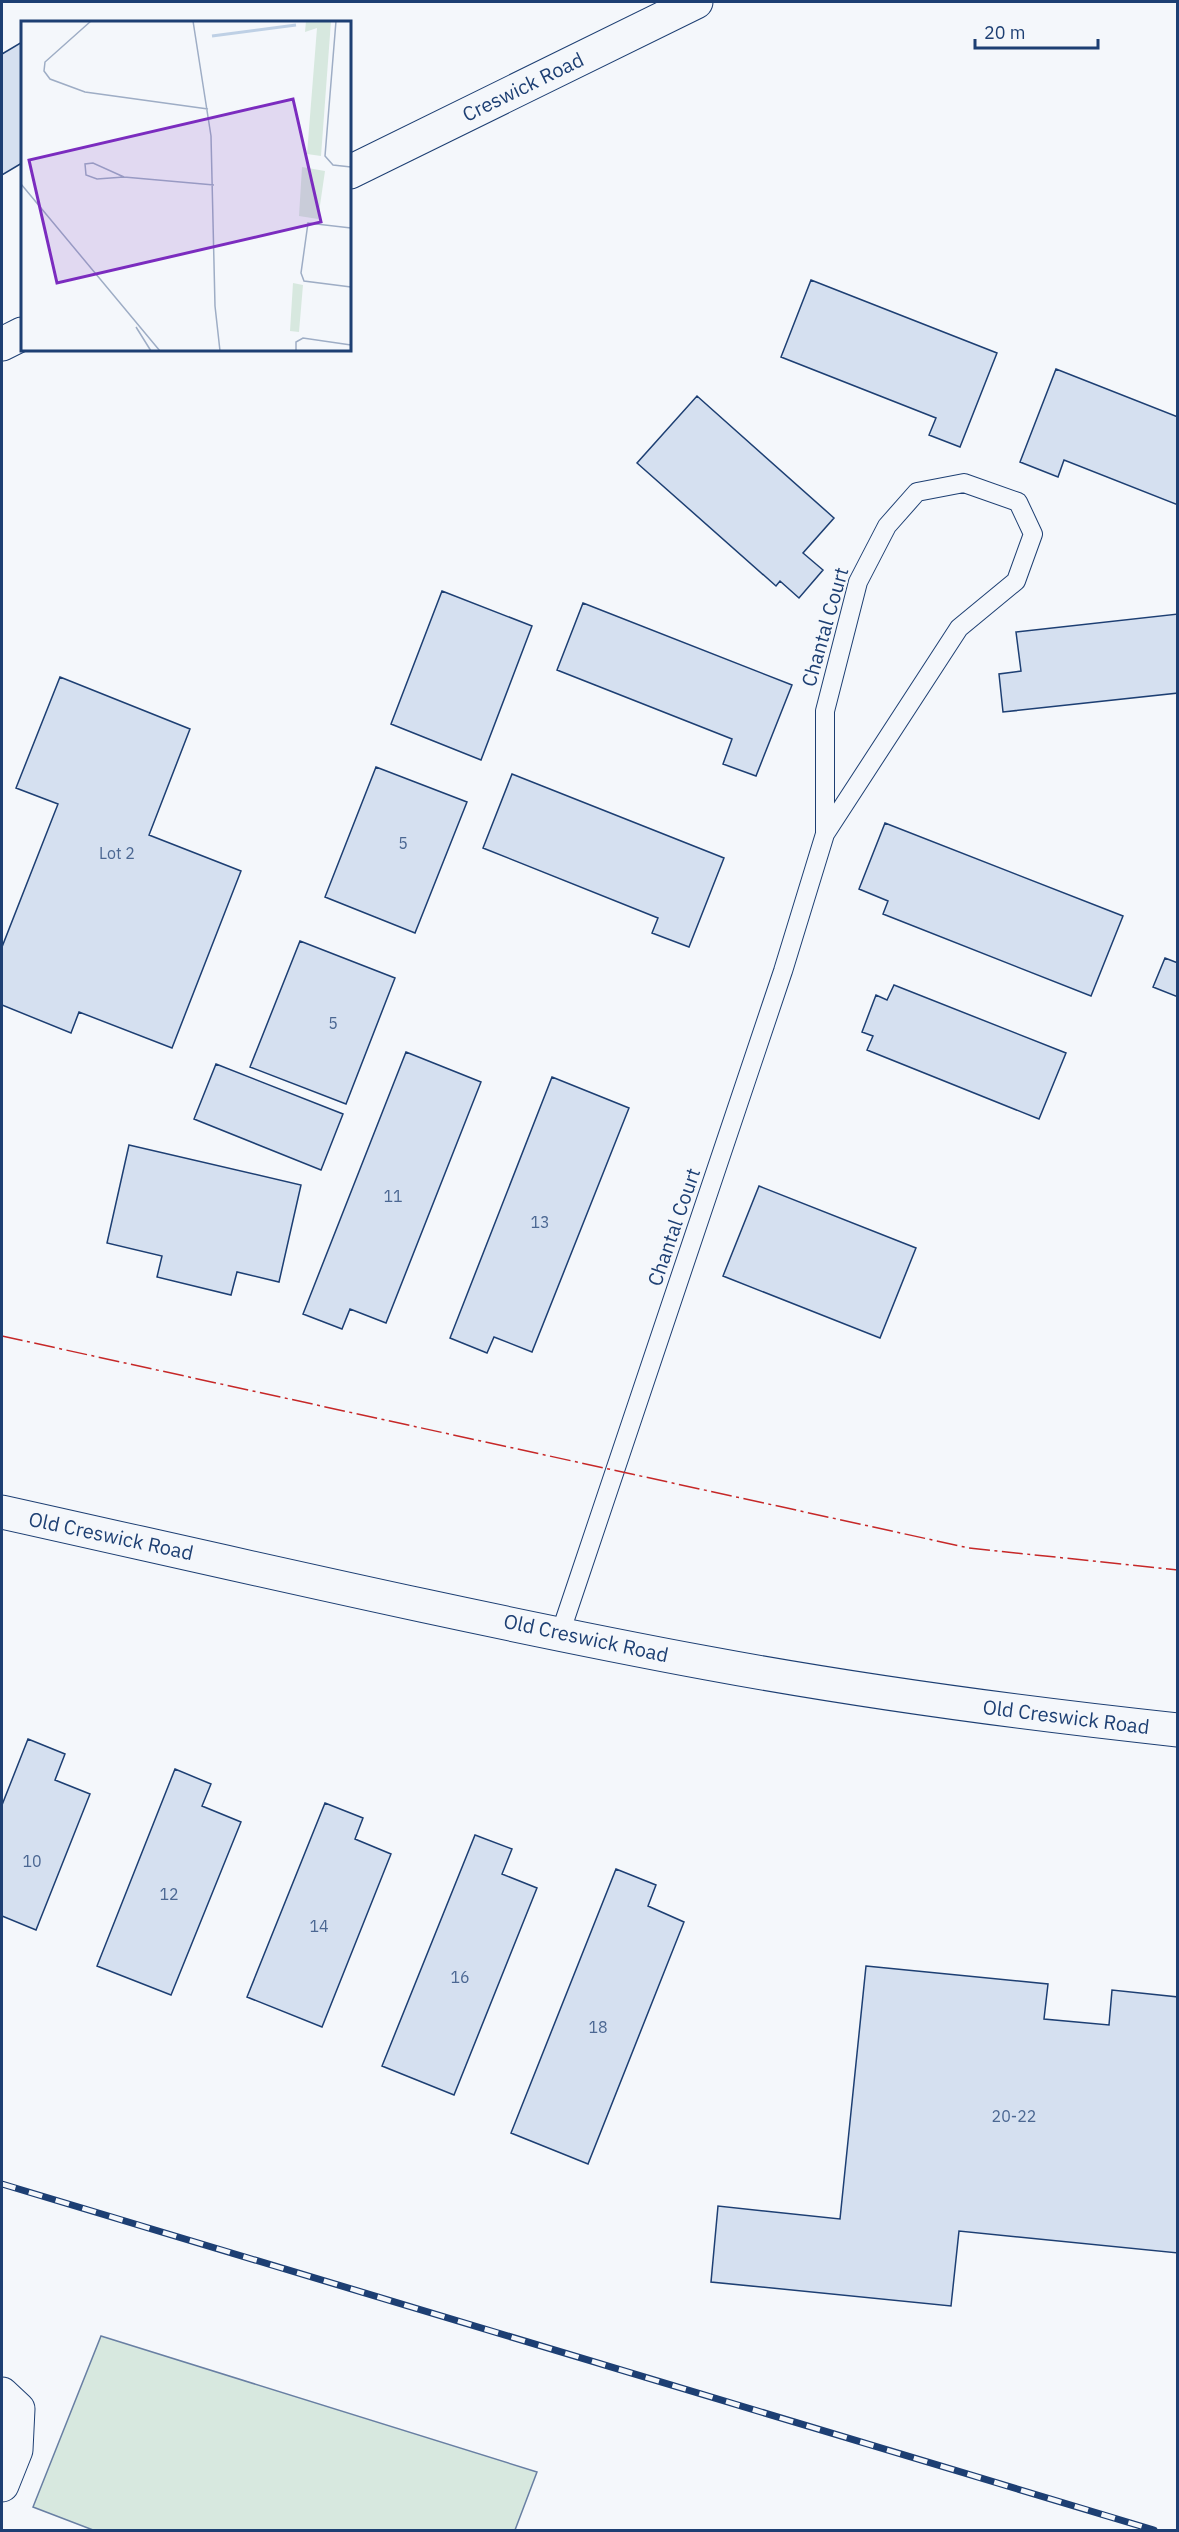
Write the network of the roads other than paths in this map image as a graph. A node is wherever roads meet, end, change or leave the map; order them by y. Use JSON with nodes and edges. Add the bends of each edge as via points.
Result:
{"nodes":[{"id":1,"x":696,"y":2,"type":"edge"},
{"id":2,"x":351,"y":172,"type":"edge"},
{"id":3,"x":21,"y":334,"type":"edge"},
{"id":4,"x":2,"y":344,"type":"edge"},
{"id":5,"x":825,"y":834,"type":"junction"},
{"id":6,"x":2,"y":1512,"type":"edge"},
{"id":7,"x":560,"y":1634,"type":"junction"},
{"id":8,"x":1178,"y":1730,"type":"edge"},
{"id":9,"x":2,"y":2394,"type":"edge"},
{"id":10,"x":2,"y":2485,"type":"edge"}],
"edges":[{"from":1,"to":2,"type":"main road","name":"Creswick Road"},
{"from":3,"to":4,"type":"main road"},
{"from":5,"to":5,"type":"lane","name":"Chantal Court","via":[[825,711],[858,582],[887,526],[917,492],[964,483],[1018,502],[1033,534],[1016,581],[959,628]]},
{"from":5,"to":7,"type":"lane","name":"Chantal Court","via":[[761,1037]]},
{"from":6,"to":7,"type":"main road","name":"Old Creswick Road"},
{"from":7,"to":8,"type":"main road","name":"Old Creswick Road","via":[[710,1664],[988,1708]]},
{"from":9,"to":10,"type":"main road","via":[[18,2409],[16,2450]]}]}
